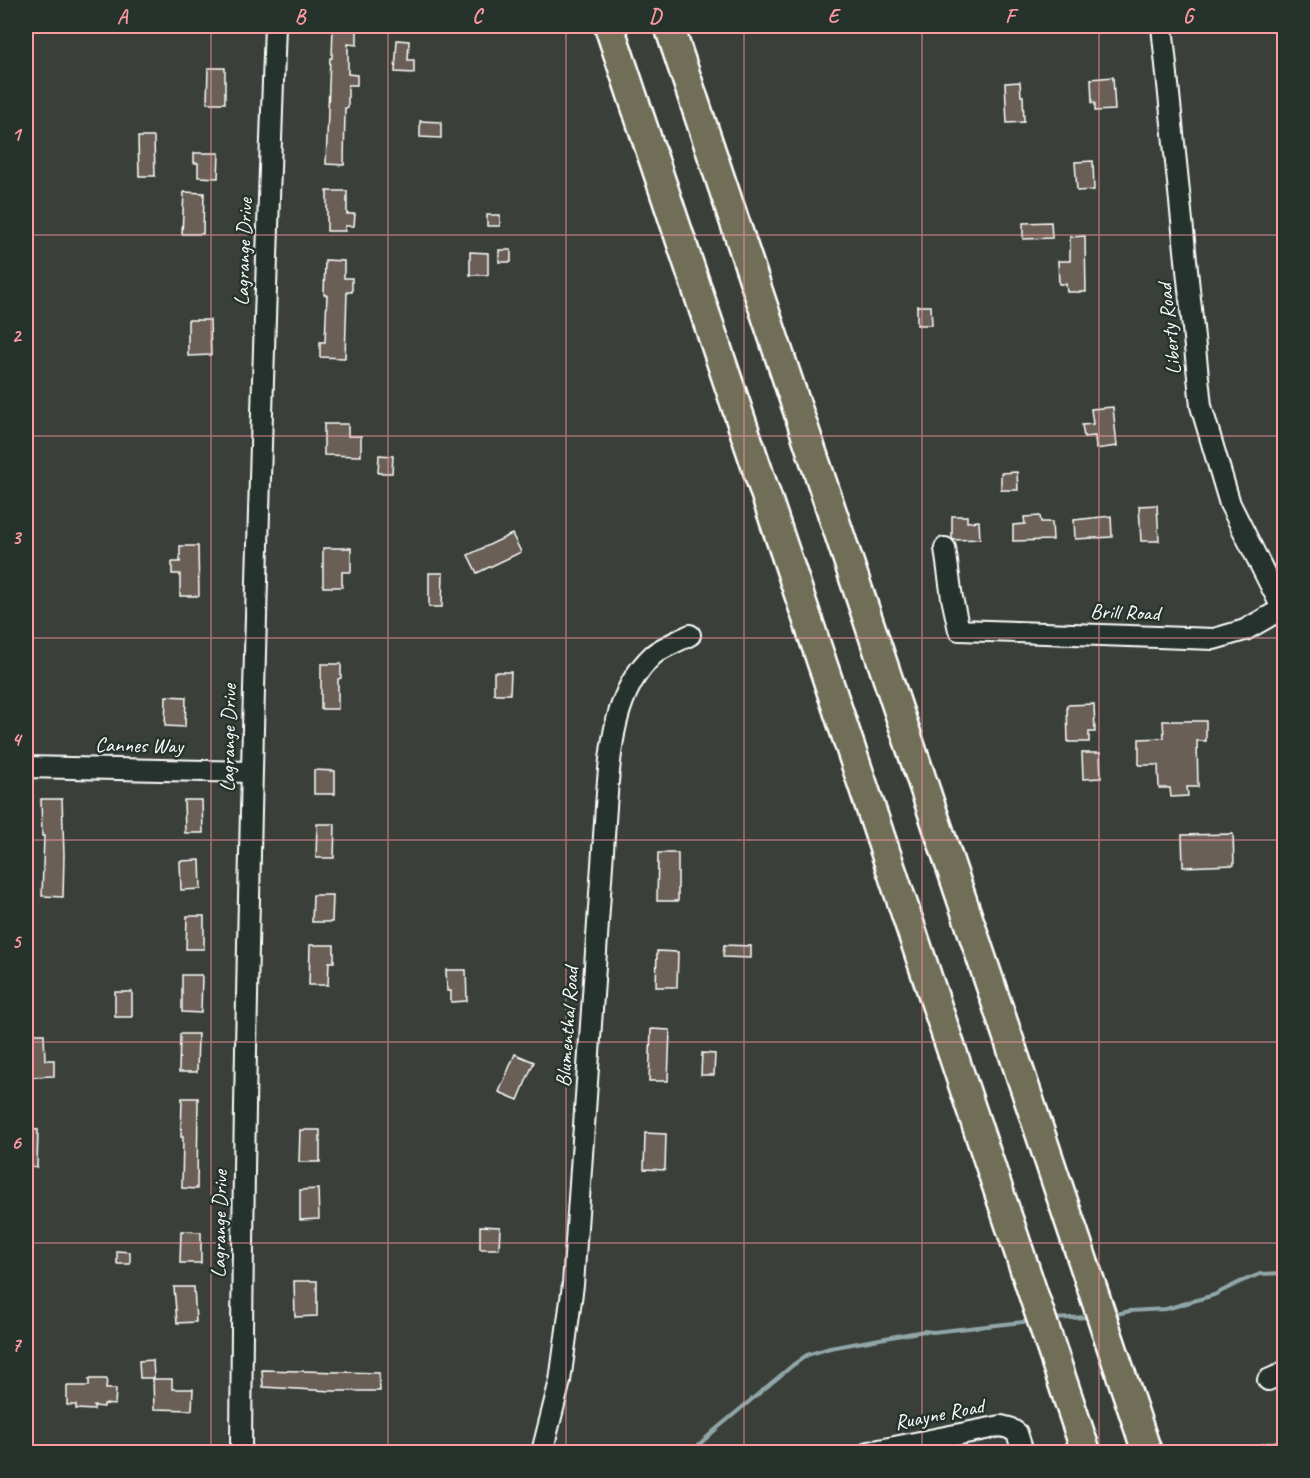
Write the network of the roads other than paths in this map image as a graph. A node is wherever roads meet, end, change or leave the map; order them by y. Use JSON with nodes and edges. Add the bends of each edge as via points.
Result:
{"nodes":[{"id":1,"x":274,"y":26,"type":"edge"},
{"id":2,"x":609,"y":26,"type":"edge"},
{"id":3,"x":669,"y":26,"type":"edge"},
{"id":4,"x":1162,"y":26,"type":"edge"},
{"id":5,"x":945,"y":548,"type":"dead end"},
{"id":6,"x":1283,"y":610,"type":"edge"},
{"id":7,"x":690,"y":635,"type":"dead end"},
{"id":8,"x":26,"y":767,"type":"edge"},
{"id":9,"x":251,"y":772,"type":"junction"},
{"id":10,"x":241,"y":1452,"type":"edge"},
{"id":11,"x":542,"y":1452,"type":"edge"},
{"id":12,"x":869,"y":1452,"type":"edge"},
{"id":13,"x":1023,"y":1452,"type":"edge"},
{"id":14,"x":1086,"y":1452,"type":"edge"},
{"id":15,"x":1147,"y":1452,"type":"edge"}],
"edges":[{"from":1,"to":9,"type":"street","name":"Lagrange Drive"},
{"from":2,"to":14,"type":"highway"},
{"from":3,"to":15,"type":"highway"},
{"from":4,"to":6,"type":"street","name":"Liberty Road","via":[[1201,406],[1230,504]]},
{"from":5,"to":6,"type":"street","name":"Brill Road","via":[[959,630],[1214,639],[1245,630]]},
{"from":7,"to":11,"type":"street","name":"Blumenthal Road","via":[[654,655],[639,672],[621,707],[613,740],[573,1285],[559,1387]]},
{"from":8,"to":9,"type":"street","name":"Cannes Way"},
{"from":9,"to":10,"type":"street","name":"Lagrange Drive"},
{"from":12,"to":13,"type":"street","name":"Ruayne Road","via":[[1000,1426],[1017,1432]]}]}
